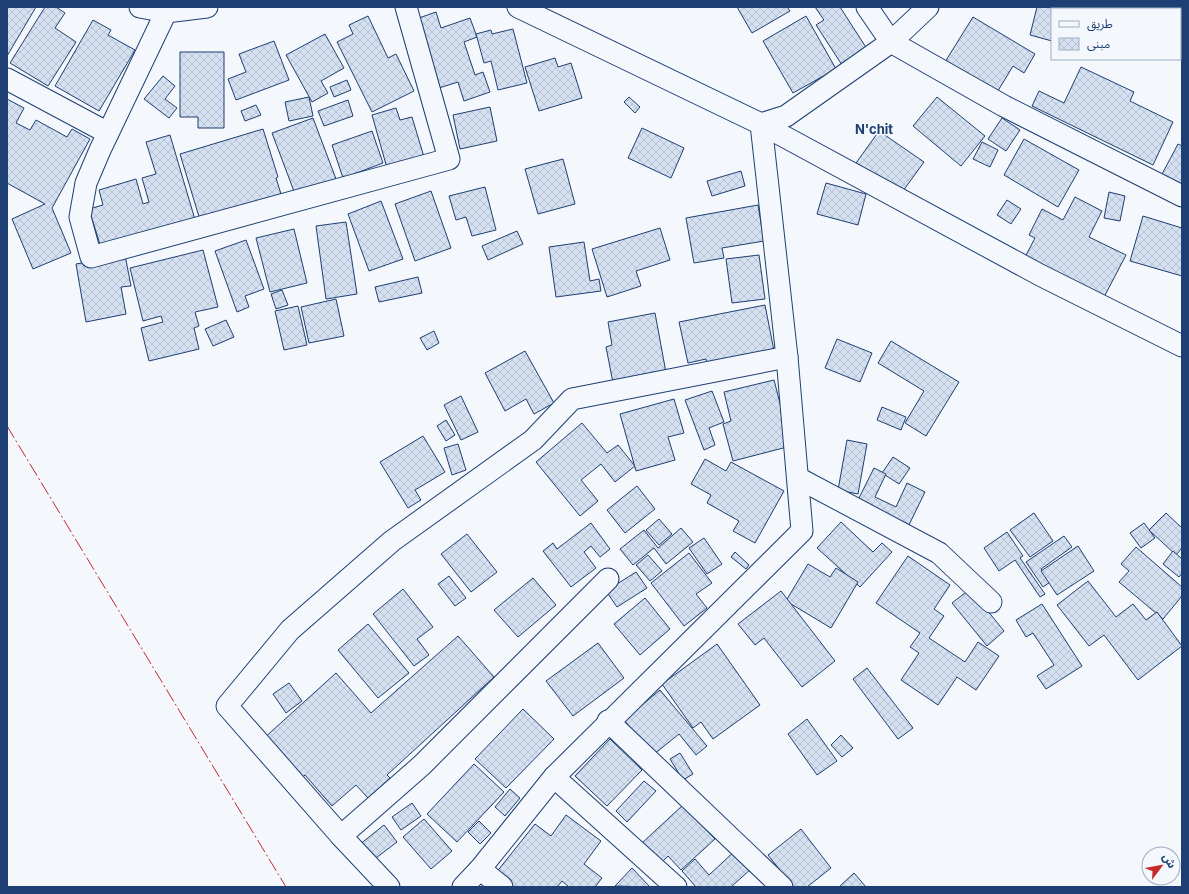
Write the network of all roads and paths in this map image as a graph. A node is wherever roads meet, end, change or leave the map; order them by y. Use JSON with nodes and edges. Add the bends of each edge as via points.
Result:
{"nodes":[{"id":1,"x":140,"y":7,"type":"edge"},
{"id":2,"x":207,"y":7,"type":"edge"},
{"id":3,"x":406,"y":7,"type":"edge"},
{"id":4,"x":518,"y":7,"type":"edge"},
{"id":5,"x":866,"y":7,"type":"edge"},
{"id":6,"x":928,"y":7,"type":"edge"},
{"id":7,"x":166,"y":12,"type":"junction"},
{"id":8,"x":891,"y":42,"type":"junction"},
{"id":9,"x":7,"y":79,"type":"edge"},
{"id":10,"x":761,"y":124,"type":"junction"},
{"id":11,"x":108,"y":133,"type":"junction"},
{"id":12,"x":1182,"y":196,"type":"edge"},
{"id":13,"x":1182,"y":346,"type":"edge"},
{"id":14,"x":787,"y":356,"type":"junction"},
{"id":15,"x":798,"y":478,"type":"junction"},
{"id":16,"x":608,"y":579,"type":"dead end"},
{"id":17,"x":991,"y":602,"type":"dead end"},
{"id":18,"x":608,"y":722,"type":"junction"},
{"id":19,"x":554,"y":776,"type":"junction"},
{"id":20,"x":341,"y":836,"type":"junction"},
{"id":21,"x":480,"y":870,"type":"junction"},
{"id":22,"x":389,"y":887,"type":"edge"},
{"id":23,"x":463,"y":887,"type":"edge"},
{"id":24,"x":502,"y":887,"type":"edge"},
{"id":25,"x":676,"y":887,"type":"edge"},
{"id":26,"x":782,"y":887,"type":"edge"}],
"edges":[{"from":1,"to":7,"type":"street"},
{"from":2,"to":7,"type":"street"},
{"from":3,"to":11,"type":"street","via":[[449,159],[91,256],[80,217],[86,184]]},
{"from":4,"to":10,"type":"street"},
{"from":5,"to":8,"type":"street"},
{"from":6,"to":8,"type":"street"},
{"from":7,"to":11,"type":"street"},
{"from":8,"to":10,"type":"street","via":[[786,116]]},
{"from":8,"to":12,"type":"street","via":[[1004,106]]},
{"from":9,"to":11,"type":"street"},
{"from":10,"to":13,"type":"street","via":[[1040,274]]},
{"from":10,"to":14,"type":"street"},
{"from":14,"to":15,"type":"street"},
{"from":14,"to":20,"type":"street","via":[[572,399],[534,440],[392,541],[290,630],[228,706]]},
{"from":15,"to":17,"type":"street","via":[[939,553]]},
{"from":15,"to":18,"type":"street","via":[[802,531]]},
{"from":16,"to":20,"type":"street","via":[[422,765]]},
{"from":18,"to":19,"type":"street"},
{"from":18,"to":26,"type":"street"},
{"from":19,"to":21,"type":"street"},
{"from":19,"to":25,"type":"street"},
{"from":20,"to":22,"type":"street"},
{"from":21,"to":23,"type":"street"},
{"from":21,"to":24,"type":"street"}]}
